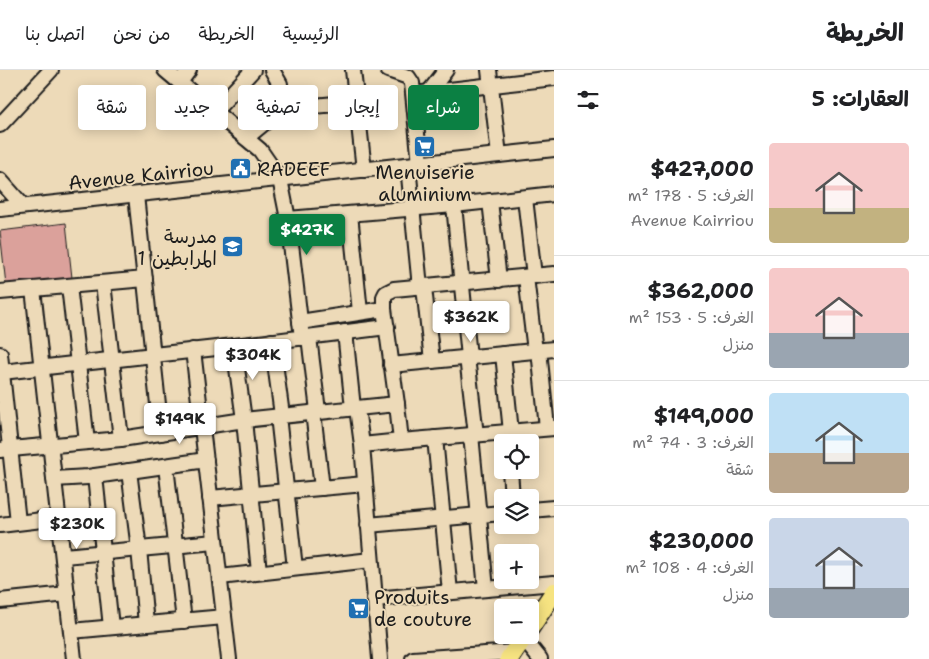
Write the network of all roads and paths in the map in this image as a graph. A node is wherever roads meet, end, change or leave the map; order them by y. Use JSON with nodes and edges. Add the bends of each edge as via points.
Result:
{"nodes":[{"id":1,"x":51,"y":70,"type":"edge"},
{"id":2,"x":165,"y":70,"type":"edge"},
{"id":3,"x":189,"y":70,"type":"edge"},
{"id":4,"x":253,"y":70,"type":"edge"},
{"id":5,"x":272,"y":70,"type":"edge"},
{"id":6,"x":354,"y":70,"type":"edge"},
{"id":7,"x":388,"y":70,"type":"edge"},
{"id":8,"x":446,"y":70,"type":"edge"},
{"id":9,"x":489,"y":70,"type":"edge"},
{"id":10,"x":554,"y":78,"type":"edge"},
{"id":11,"x":180,"y":82,"type":"junction"},
{"id":12,"x":184,"y":85,"type":"edge"},
{"id":13,"x":280,"y":85,"type":"edge"},
{"id":14,"x":355,"y":85,"type":"edge"},
{"id":15,"x":412,"y":85,"type":"edge"},
{"id":16,"x":434,"y":85,"type":"edge"},
{"id":17,"x":491,"y":85,"type":"junction"},
{"id":18,"x":479,"y":86,"type":"edge"},
{"id":19,"x":228,"y":98,"type":"edge"},
{"id":20,"x":228,"y":123,"type":"edge"},
{"id":21,"x":0,"y":125,"type":"edge"},
{"id":22,"x":255,"y":130,"type":"edge"},
{"id":23,"x":359,"y":130,"type":"edge"},
{"id":24,"x":414,"y":130,"type":"edge"},
{"id":25,"x":246,"y":138,"type":"junction"},
{"id":26,"x":554,"y":149,"type":"edge"},
{"id":27,"x":499,"y":156,"type":"junction"},
{"id":28,"x":414,"y":165,"type":"junction"},
{"id":29,"x":364,"y":170,"type":"junction"},
{"id":30,"x":0,"y":180,"type":"edge"},
{"id":31,"x":280,"y":180,"type":"junction"},
{"id":32,"x":554,"y":194,"type":"edge"},
{"id":33,"x":136,"y":195,"type":"junction"},
{"id":34,"x":525,"y":198,"type":"junction"},
{"id":35,"x":490,"y":201,"type":"junction"},
{"id":36,"x":454,"y":205,"type":"junction"},
{"id":37,"x":23,"y":206,"type":"junction"},
{"id":38,"x":0,"y":208,"type":"edge"},
{"id":39,"x":411,"y":209,"type":"junction"},
{"id":40,"x":350,"y":214,"type":"junction"},
{"id":41,"x":288,"y":219,"type":"junction"},
{"id":42,"x":554,"y":274,"type":"edge"},
{"id":43,"x":530,"y":276,"type":"junction"},
{"id":44,"x":145,"y":279,"type":"junction"},
{"id":45,"x":499,"y":280,"type":"junction"},
{"id":46,"x":103,"y":283,"type":"junction"},
{"id":47,"x":462,"y":284,"type":"junction"},
{"id":48,"x":69,"y":286,"type":"junction"},
{"id":49,"x":422,"y":287,"type":"junction"},
{"id":50,"x":33,"y":289,"type":"junction"},
{"id":51,"x":0,"y":292,"type":"edge"},
{"id":52,"x":384,"y":309,"type":"junction"},
{"id":53,"x":360,"y":312,"type":"junction"},
{"id":54,"x":300,"y":322,"type":"junction"},
{"id":55,"x":387,"y":327,"type":"junction"},
{"id":56,"x":345,"y":332,"type":"junction"},
{"id":57,"x":306,"y":337,"type":"junction"},
{"id":58,"x":272,"y":341,"type":"junction"},
{"id":59,"x":234,"y":346,"type":"junction"},
{"id":60,"x":554,"y":349,"type":"edge"},
{"id":61,"x":193,"y":350,"type":"junction"},
{"id":62,"x":537,"y":350,"type":"junction"},
{"id":63,"x":0,"y":354,"type":"edge"},
{"id":64,"x":503,"y":354,"type":"junction"},
{"id":65,"x":153,"y":355,"type":"junction"},
{"id":66,"x":468,"y":357,"type":"junction"},
{"id":67,"x":112,"y":360,"type":"junction"},
{"id":68,"x":432,"y":361,"type":"junction"},
{"id":69,"x":77,"y":363,"type":"junction"},
{"id":70,"x":391,"y":365,"type":"junction"},
{"id":71,"x":42,"y":368,"type":"junction"},
{"id":72,"x":2,"y":372,"type":"junction"},
{"id":73,"x":396,"y":404,"type":"junction"},
{"id":74,"x":355,"y":408,"type":"junction"},
{"id":75,"x":3,"y":410,"type":"edge"},
{"id":76,"x":315,"y":412,"type":"junction"},
{"id":77,"x":280,"y":415,"type":"junction"},
{"id":78,"x":244,"y":420,"type":"junction"},
{"id":79,"x":203,"y":427,"type":"junction"},
{"id":80,"x":551,"y":428,"type":"edge"},
{"id":81,"x":161,"y":433,"type":"junction"},
{"id":82,"x":508,"y":434,"type":"edge"},
{"id":83,"x":514,"y":434,"type":"edge"},
{"id":84,"x":474,"y":435,"type":"junction"},
{"id":85,"x":494,"y":435,"type":"edge"},
{"id":86,"x":435,"y":438,"type":"junction"},
{"id":87,"x":121,"y":439,"type":"junction"},
{"id":88,"x":401,"y":441,"type":"junction"},
{"id":89,"x":87,"y":442,"type":"junction"},
{"id":90,"x":50,"y":445,"type":"junction"},
{"id":91,"x":362,"y":445,"type":"junction"},
{"id":92,"x":5,"y":449,"type":"edge"},
{"id":93,"x":206,"y":460,"type":"junction"},
{"id":94,"x":166,"y":466,"type":"junction"},
{"id":95,"x":129,"y":471,"type":"junction"},
{"id":96,"x":94,"y":476,"type":"junction"},
{"id":97,"x":54,"y":480,"type":"junction"},
{"id":98,"x":365,"y":484,"type":"junction"},
{"id":99,"x":322,"y":488,"type":"junction"},
{"id":100,"x":286,"y":492,"type":"junction"},
{"id":101,"x":250,"y":495,"type":"junction"},
{"id":102,"x":210,"y":498,"type":"junction"},
{"id":103,"x":554,"y":508,"type":"edge"},
{"id":104,"x":539,"y":509,"type":"edge"},
{"id":105,"x":494,"y":513,"type":"edge"},
{"id":106,"x":478,"y":515,"type":"junction"},
{"id":107,"x":58,"y":518,"type":"junction"},
{"id":108,"x":443,"y":518,"type":"junction"},
{"id":109,"x":18,"y":522,"type":"junction"},
{"id":110,"x":0,"y":525,"type":"edge"},
{"id":111,"x":368,"y":525,"type":"junction"},
{"id":112,"x":215,"y":542,"type":"junction"},
{"id":113,"x":174,"y":546,"type":"junction"},
{"id":114,"x":139,"y":549,"type":"junction"},
{"id":115,"x":102,"y":552,"type":"junction"},
{"id":116,"x":64,"y":556,"type":"junction"},
{"id":117,"x":371,"y":560,"type":"junction"},
{"id":118,"x":295,"y":568,"type":"junction"},
{"id":119,"x":259,"y":572,"type":"junction"},
{"id":120,"x":220,"y":577,"type":"junction"},
{"id":121,"x":554,"y":583,"type":"edge"},
{"id":122,"x":486,"y":589,"type":"junction"},
{"id":123,"x":450,"y":592,"type":"junction"},
{"id":124,"x":554,"y":592,"type":"edge"},
{"id":125,"x":67,"y":594,"type":"junction"},
{"id":126,"x":374,"y":599,"type":"junction"},
{"id":127,"x":0,"y":601,"type":"edge"},
{"id":128,"x":539,"y":614,"type":"edge"},
{"id":129,"x":224,"y":617,"type":"junction"},
{"id":130,"x":184,"y":621,"type":"junction"},
{"id":131,"x":146,"y":624,"type":"junction"},
{"id":132,"x":111,"y":627,"type":"junction"},
{"id":133,"x":71,"y":631,"type":"junction"},
{"id":134,"x":507,"y":644,"type":"edge"},
{"id":135,"x":522,"y":644,"type":"edge"},
{"id":136,"x":74,"y":659,"type":"edge"},
{"id":137,"x":228,"y":659,"type":"edge"},
{"id":138,"x":380,"y":659,"type":"edge"},
{"id":139,"x":413,"y":659,"type":"edge"},
{"id":140,"x":540,"y":659,"type":"edge"}],
"edges":[{"from":1,"to":21,"type":"street"},
{"from":2,"to":11,"type":"street"},
{"from":3,"to":11,"type":"street"},
{"from":4,"to":19,"type":"street"},
{"from":5,"to":13,"type":"street"},
{"from":6,"to":14,"type":"street"},
{"from":7,"to":15,"type":"street","via":[[408,77]]},
{"from":8,"to":16,"type":"street"},
{"from":9,"to":17,"type":"street"},
{"from":10,"to":17,"type":"street"},
{"from":11,"to":12,"type":"street"},
{"from":17,"to":18,"type":"street"},
{"from":17,"to":27,"type":"street"},
{"from":20,"to":25,"type":"street"},
{"from":22,"to":25,"type":"street"},
{"from":23,"to":29,"type":"street"},
{"from":24,"to":28,"type":"street"},
{"from":25,"to":31,"type":"street","via":[[260,150]]},
{"from":26,"to":27,"type":"street","name":"Avenue Kairriou"},
{"from":27,"to":28,"type":"street","name":"Avenue Kairriou"},
{"from":28,"to":29,"type":"street","name":"Avenue Kairriou"},
{"from":28,"to":39,"type":"street"},
{"from":29,"to":31,"type":"street","name":"Avenue Kairriou"},
{"from":30,"to":37,"type":"street"},
{"from":31,"to":33,"type":"street","name":"Avenue Kairriou"},
{"from":31,"to":41,"type":"street"},
{"from":32,"to":34,"type":"street"},
{"from":33,"to":37,"type":"street","name":"Avenue Kairriou"},
{"from":33,"to":44,"type":"street"},
{"from":34,"to":35,"type":"street"},
{"from":34,"to":43,"type":"street"},
{"from":35,"to":36,"type":"street"},
{"from":35,"to":45,"type":"street"},
{"from":36,"to":39,"type":"street"},
{"from":36,"to":47,"type":"street"},
{"from":37,"to":38,"type":"street","name":"Avenue Kairriou"},
{"from":39,"to":40,"type":"street"},
{"from":39,"to":49,"type":"street"},
{"from":40,"to":41,"type":"street"},
{"from":40,"to":53,"type":"street"},
{"from":41,"to":54,"type":"street"},
{"from":42,"to":43,"type":"street"},
{"from":43,"to":45,"type":"street"},
{"from":43,"to":62,"type":"street"},
{"from":44,"to":46,"type":"street"},
{"from":44,"to":65,"type":"street"},
{"from":45,"to":47,"type":"street"},
{"from":46,"to":48,"type":"street"},
{"from":46,"to":67,"type":"street"},
{"from":47,"to":49,"type":"street"},
{"from":47,"to":66,"type":"street"},
{"from":48,"to":50,"type":"street"},
{"from":48,"to":69,"type":"street"},
{"from":49,"to":52,"type":"street","via":[[389,291],[384,297]]},
{"from":49,"to":68,"type":"street"},
{"from":50,"to":51,"type":"street"},
{"from":50,"to":71,"type":"street"},
{"from":52,"to":53,"type":"street"},
{"from":52,"to":55,"type":"street"},
{"from":53,"to":54,"type":"street"},
{"from":54,"to":57,"type":"street"},
{"from":55,"to":56,"type":"street"},
{"from":55,"to":70,"type":"street"},
{"from":56,"to":57,"type":"street"},
{"from":56,"to":74,"type":"street"},
{"from":57,"to":58,"type":"street"},
{"from":57,"to":76,"type":"street"},
{"from":58,"to":59,"type":"street"},
{"from":58,"to":77,"type":"street"},
{"from":59,"to":61,"type":"street"},
{"from":59,"to":78,"type":"street"},
{"from":60,"to":62,"type":"street"},
{"from":61,"to":65,"type":"street"},
{"from":61,"to":79,"type":"street"},
{"from":62,"to":64,"type":"street"},
{"from":62,"to":80,"type":"street"},
{"from":63,"to":72,"type":"street"},
{"from":64,"to":66,"type":"street"},
{"from":64,"to":82,"type":"street"},
{"from":65,"to":67,"type":"street"},
{"from":65,"to":81,"type":"street"},
{"from":66,"to":68,"type":"street"},
{"from":66,"to":84,"type":"street"},
{"from":67,"to":69,"type":"street"},
{"from":67,"to":87,"type":"street"},
{"from":68,"to":70,"type":"street"},
{"from":69,"to":71,"type":"street"},
{"from":69,"to":89,"type":"street"},
{"from":70,"to":73,"type":"street"},
{"from":71,"to":72,"type":"street"},
{"from":71,"to":90,"type":"street"},
{"from":72,"to":75,"type":"street"},
{"from":73,"to":74,"type":"street"},
{"from":73,"to":88,"type":"street"},
{"from":74,"to":76,"type":"street"},
{"from":74,"to":91,"type":"street"},
{"from":75,"to":92,"type":"street"},
{"from":76,"to":77,"type":"street"},
{"from":76,"to":99,"type":"street"},
{"from":77,"to":78,"type":"street"},
{"from":77,"to":100,"type":"street"},
{"from":78,"to":79,"type":"street"},
{"from":78,"to":101,"type":"street"},
{"from":79,"to":81,"type":"street"},
{"from":79,"to":93,"type":"street"},
{"from":80,"to":83,"type":"street"},
{"from":81,"to":87,"type":"street"},
{"from":84,"to":85,"type":"street"},
{"from":84,"to":86,"type":"street"},
{"from":84,"to":106,"type":"street"},
{"from":86,"to":88,"type":"street"},
{"from":86,"to":108,"type":"street"},
{"from":87,"to":89,"type":"street"},
{"from":88,"to":91,"type":"street"},
{"from":89,"to":90,"type":"street"},
{"from":90,"to":92,"type":"street"},
{"from":90,"to":97,"type":"street"},
{"from":91,"to":98,"type":"street"},
{"from":92,"to":109,"type":"street"},
{"from":93,"to":94,"type":"street"},
{"from":93,"to":102,"type":"street"},
{"from":94,"to":95,"type":"street"},
{"from":94,"to":113,"type":"street"},
{"from":95,"to":96,"type":"street"},
{"from":95,"to":114,"type":"street"},
{"from":96,"to":97,"type":"street"},
{"from":96,"to":115,"type":"street"},
{"from":97,"to":107,"type":"street"},
{"from":98,"to":99,"type":"street"},
{"from":98,"to":111,"type":"street"},
{"from":99,"to":100,"type":"street"},
{"from":100,"to":101,"type":"street"},
{"from":100,"to":118,"type":"street"},
{"from":101,"to":102,"type":"street"},
{"from":101,"to":119,"type":"street"},
{"from":102,"to":112,"type":"street"},
{"from":103,"to":104,"type":"street"},
{"from":105,"to":106,"type":"street"},
{"from":106,"to":108,"type":"street"},
{"from":106,"to":122,"type":"street"},
{"from":107,"to":109,"type":"street"},
{"from":107,"to":116,"type":"street"},
{"from":108,"to":111,"type":"street"},
{"from":108,"to":123,"type":"street"},
{"from":109,"to":110,"type":"street"},
{"from":111,"to":117,"type":"street"},
{"from":112,"to":113,"type":"street"},
{"from":112,"to":120,"type":"street"},
{"from":113,"to":114,"type":"street"},
{"from":113,"to":130,"type":"street"},
{"from":114,"to":115,"type":"street"},
{"from":114,"to":131,"type":"street"},
{"from":115,"to":116,"type":"street"},
{"from":115,"to":132,"type":"street"},
{"from":116,"to":125,"type":"street"},
{"from":117,"to":118,"type":"street"},
{"from":117,"to":126,"type":"street"},
{"from":118,"to":119,"type":"street"},
{"from":119,"to":120,"type":"street"},
{"from":120,"to":129,"type":"street"},
{"from":121,"to":122,"type":"street"},
{"from":122,"to":123,"type":"street"},
{"from":123,"to":126,"type":"street"},
{"from":124,"to":128,"type":"main road"},
{"from":125,"to":127,"type":"street"},
{"from":125,"to":133,"type":"street"},
{"from":126,"to":138,"type":"street"},
{"from":129,"to":130,"type":"street"},
{"from":129,"to":137,"type":"street"},
{"from":130,"to":131,"type":"street"},
{"from":131,"to":132,"type":"street"},
{"from":132,"to":133,"type":"street"},
{"from":133,"to":136,"type":"street"},
{"from":134,"to":139,"type":"street"},
{"from":135,"to":140,"type":"street"}]}
